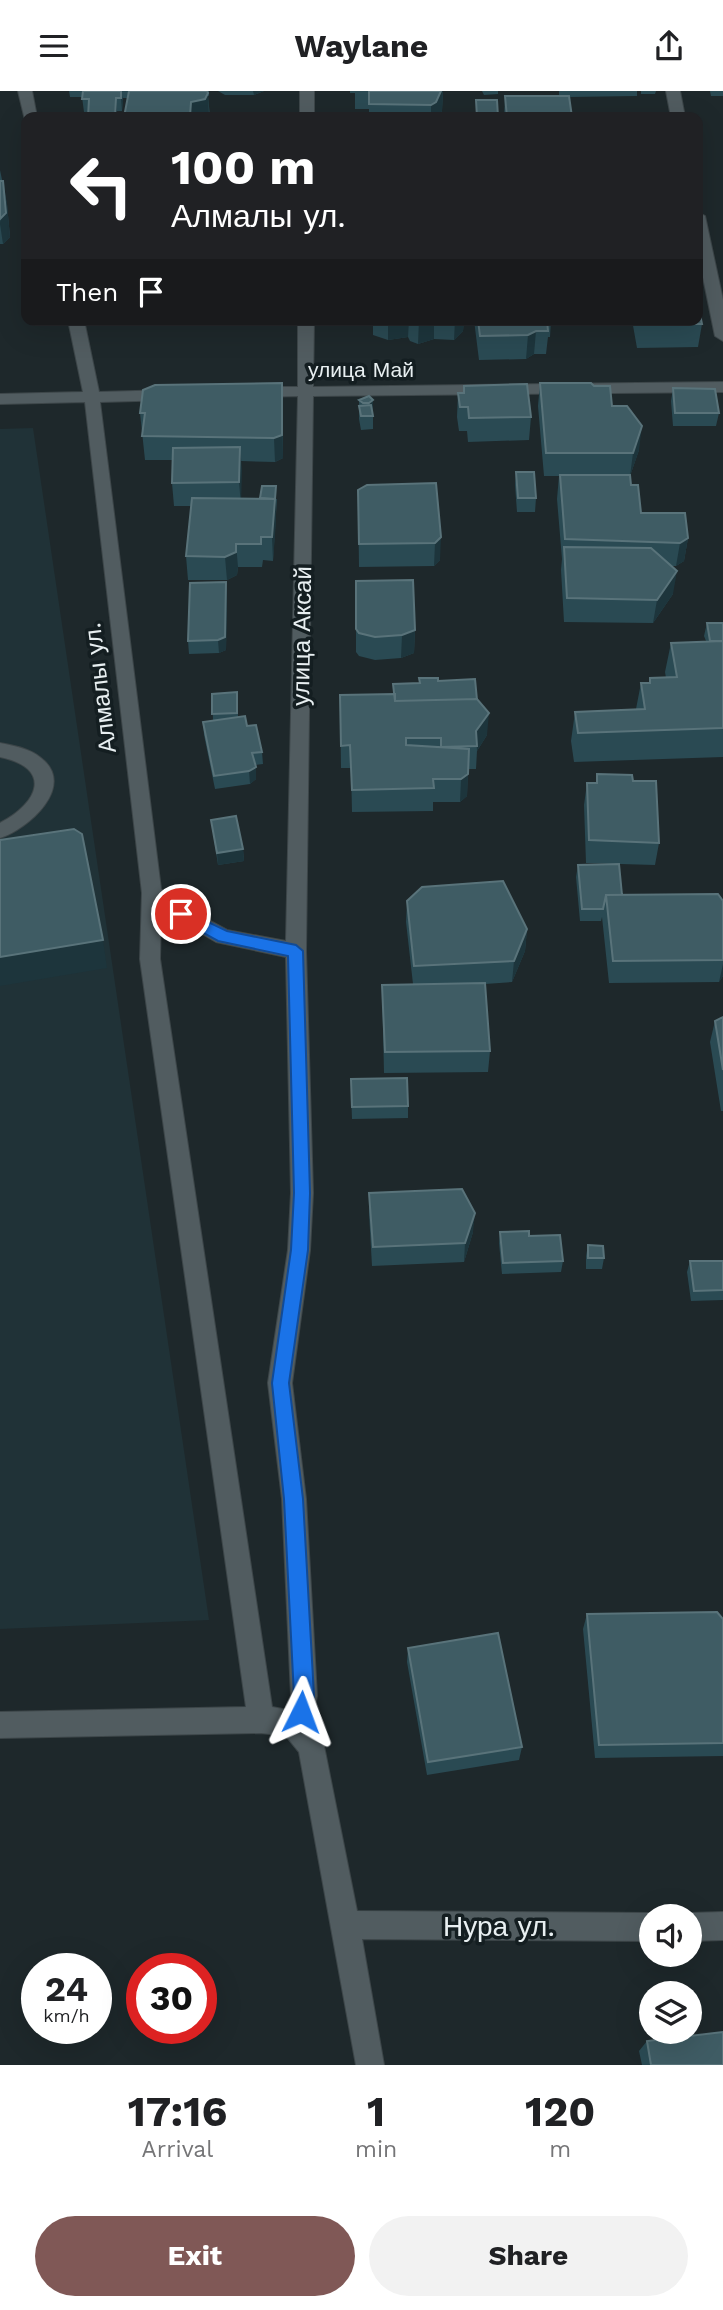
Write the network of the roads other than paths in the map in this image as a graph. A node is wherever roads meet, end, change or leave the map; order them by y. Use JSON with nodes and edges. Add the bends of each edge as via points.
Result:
{"nodes":[{"id":1,"x":25,"y":91,"type":"edge"},
{"id":2,"x":307,"y":91,"type":"edge"},
{"id":3,"x":673,"y":91,"type":"edge"},
{"id":4,"x":29,"y":112,"type":"edge"},
{"id":5,"x":307,"y":112,"type":"edge"},
{"id":6,"x":677,"y":112,"type":"edge"},
{"id":7,"x":703,"y":240,"type":"edge"},
{"id":8,"x":77,"y":326,"type":"edge"},
{"id":9,"x":306,"y":326,"type":"edge"},
{"id":10,"x":723,"y":336,"type":"edge"},
{"id":11,"x":723,"y":387,"type":"edge"},
{"id":12,"x":305,"y":390,"type":"junction"},
{"id":13,"x":239,"y":393,"type":"edge"},
{"id":14,"x":185,"y":395,"type":"edge"},
{"id":15,"x":92,"y":398,"type":"junction"},
{"id":16,"x":0,"y":399,"type":"edge"},
{"id":17,"x":0,"y":750,"type":"edge"},
{"id":18,"x":0,"y":831,"type":"edge"},
{"id":19,"x":152,"y":893,"type":"junction"},
{"id":20,"x":296,"y":951,"type":"junction"},
{"id":21,"x":261,"y":1720,"type":"junction"},
{"id":22,"x":0,"y":1725,"type":"edge"},
{"id":23,"x":298,"y":1728,"type":"junction"},
{"id":24,"x":346,"y":1925,"type":"junction"},
{"id":25,"x":723,"y":1926,"type":"edge"},
{"id":26,"x":639,"y":1927,"type":"edge"},
{"id":27,"x":702,"y":1927,"type":"edge"},
{"id":28,"x":370,"y":2065,"type":"edge"}],
"edges":[{"from":1,"to":4,"type":"street"},
{"from":2,"to":5,"type":"street"},
{"from":3,"to":6,"type":"street"},
{"from":7,"to":10,"type":"street"},
{"from":8,"to":15,"type":"street","name":"Алмалы ул."},
{"from":9,"to":12,"type":"street","name":"улица Аксай"},
{"from":11,"to":12,"type":"street","name":"улица Май"},
{"from":12,"to":13,"type":"street","name":"улица Май"},
{"from":12,"to":20,"type":"street","name":"улица Аксай"},
{"from":14,"to":15,"type":"street"},
{"from":15,"to":16,"type":"street"},
{"from":15,"to":19,"type":"street","name":"Алмалы ул."},
{"from":17,"to":18,"type":"street","via":[[23,755],[37,765],[44,788],[28,815]]},
{"from":19,"to":20,"type":"street","via":[[223,937]]},
{"from":19,"to":21,"type":"street","name":"Алмалы ул.","via":[[150,959]]},
{"from":20,"to":23,"type":"street","name":"улица Аксай","via":[[302,1193],[299,1250],[280,1383],[294,1499],[304,1696]]},
{"from":21,"to":22,"type":"street"},
{"from":21,"to":23,"type":"street","via":[[287,1720]]},
{"from":23,"to":24,"type":"street","via":[[311,1747]]},
{"from":24,"to":26,"type":"street","name":"Нура ул."},
{"from":24,"to":28,"type":"street"},
{"from":25,"to":27,"type":"street"}]}
